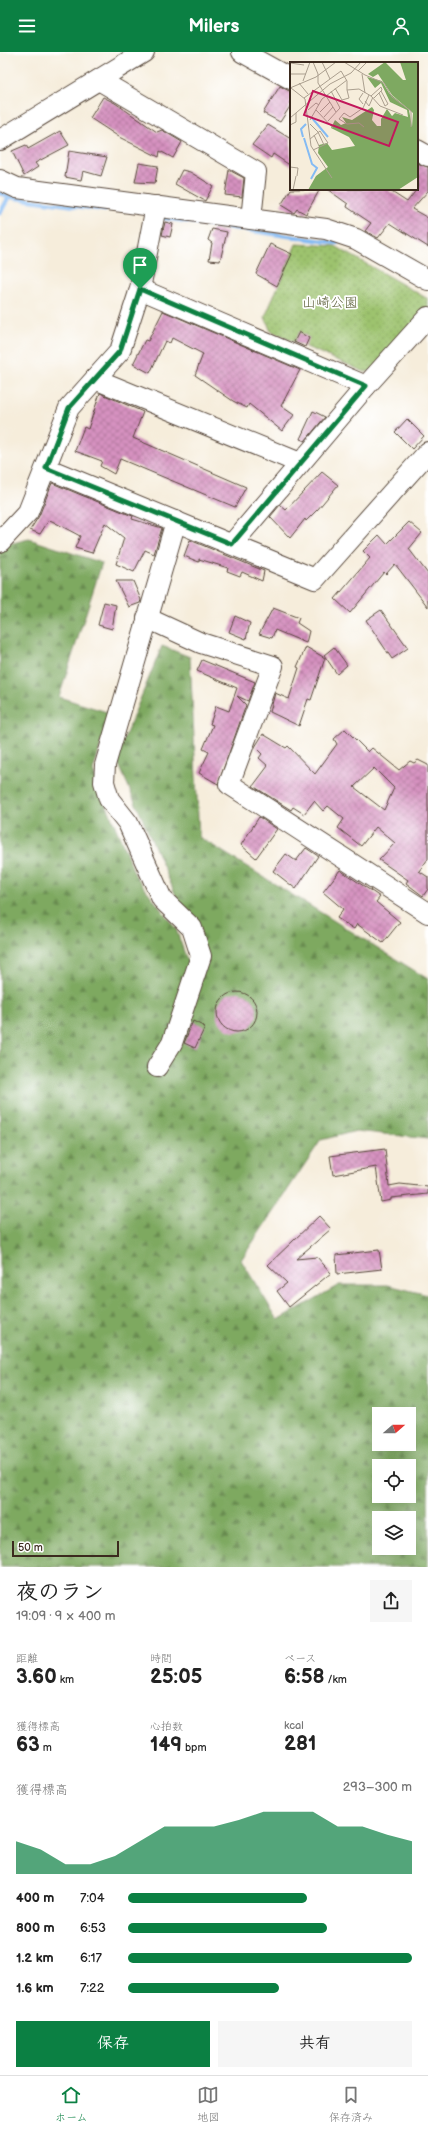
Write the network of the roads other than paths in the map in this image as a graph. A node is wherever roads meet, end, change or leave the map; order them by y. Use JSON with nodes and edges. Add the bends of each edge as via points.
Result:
{"nodes":[{"id":1,"x":144,"y":52,"type":"edge"},
{"id":2,"x":242,"y":52,"type":"edge"},
{"id":3,"x":290,"y":78,"type":"edge"},
{"id":4,"x":99,"y":80,"type":"junction"},
{"id":5,"x":0,"y":140,"type":"edge"},
{"id":6,"x":418,"y":151,"type":"edge"},
{"id":7,"x":428,"y":156,"type":"edge"},
{"id":8,"x":0,"y":180,"type":"edge"},
{"id":9,"x":156,"y":206,"type":"junction"},
{"id":10,"x":251,"y":219,"type":"junction"},
{"id":11,"x":428,"y":280,"type":"edge"},
{"id":12,"x":140,"y":289,"type":"junction"},
{"id":13,"x":428,"y":317,"type":"edge"},
{"id":14,"x":94,"y":379,"type":"junction"},
{"id":15,"x":366,"y":386,"type":"junction"},
{"id":16,"x":428,"y":452,"type":"edge"},
{"id":17,"x":300,"y":463,"type":"junction"},
{"id":18,"x":46,"y":468,"type":"junction"},
{"id":19,"x":176,"y":521,"type":"junction"},
{"id":20,"x":0,"y":542,"type":"edge"},
{"id":21,"x":232,"y":544,"type":"junction"},
{"id":22,"x":147,"y":618,"type":"junction"},
{"id":23,"x":428,"y":914,"type":"edge"},
{"id":24,"x":156,"y":1067,"type":"dead end"}],
"edges":[{"from":1,"to":4,"type":"street"},
{"from":2,"to":3,"type":"street"},
{"from":4,"to":5,"type":"street"},
{"from":4,"to":10,"type":"street","via":[[256,172]]},
{"from":6,"to":7,"type":"street"},
{"from":8,"to":9,"type":"street","via":[[17,188]]},
{"from":9,"to":10,"type":"street"},
{"from":9,"to":12,"type":"street"},
{"from":10,"to":11,"type":"street","via":[[342,233]]},
{"from":12,"to":14,"type":"street","via":[[120,351]]},
{"from":12,"to":15,"type":"street"},
{"from":13,"to":15,"type":"street"},
{"from":14,"to":17,"type":"street"},
{"from":14,"to":18,"type":"street","via":[[69,408]]},
{"from":15,"to":17,"type":"street"},
{"from":16,"to":21,"type":"street","via":[[315,579]]},
{"from":17,"to":21,"type":"street"},
{"from":18,"to":19,"type":"street"},
{"from":18,"to":20,"type":"street","via":[[28,512]]},
{"from":19,"to":21,"type":"street"},
{"from":19,"to":22,"type":"street"},
{"from":22,"to":23,"type":"street","via":[[201,643],[273,666],[229,784]]},
{"from":22,"to":24,"type":"street","via":[[105,765],[104,782],[109,798],[128,823],[162,899],[192,928],[200,956],[172,1043]]}]}
